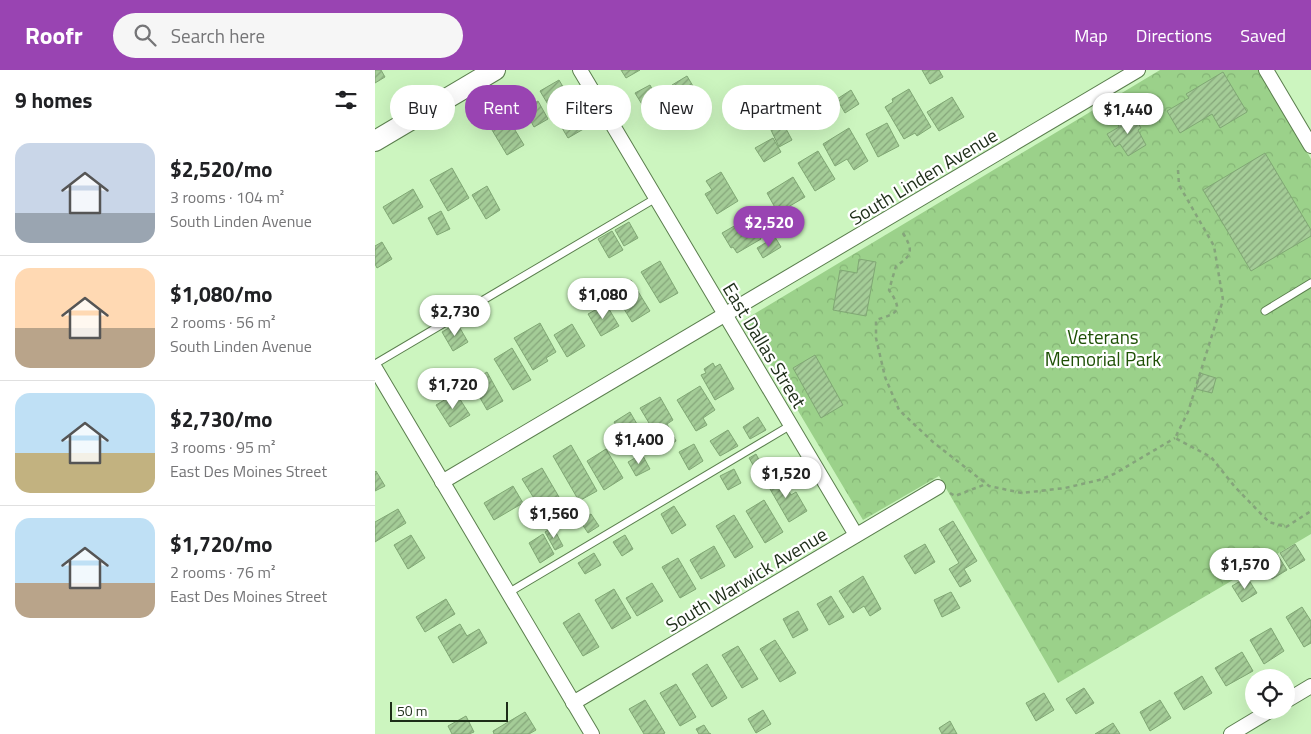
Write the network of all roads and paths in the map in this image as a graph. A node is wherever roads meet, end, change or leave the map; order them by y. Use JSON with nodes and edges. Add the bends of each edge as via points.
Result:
{"nodes":[{"id":1,"x":495,"y":70,"type":"edge"},
{"id":2,"x":580,"y":70,"type":"edge"},
{"id":3,"x":1138,"y":70,"type":"edge"},
{"id":4,"x":1266,"y":70,"type":"edge"},
{"id":5,"x":375,"y":141,"type":"edge"},
{"id":6,"x":1311,"y":146,"type":"edge"},
{"id":7,"x":1178,"y":170,"type":"dead end"},
{"id":8,"x":656,"y":198,"type":"junction"},
{"id":9,"x":903,"y":233,"type":"dead end"},
{"id":10,"x":1311,"y":283,"type":"edge"},
{"id":11,"x":1265,"y":311,"type":"dead end"},
{"id":12,"x":725,"y":314,"type":"junction"},
{"id":13,"x":375,"y":366,"type":"edge"},
{"id":14,"x":791,"y":425,"type":"junction"},
{"id":15,"x":1175,"y":438,"type":"junction"},
{"id":16,"x":442,"y":482,"type":"junction"},
{"id":17,"x":986,"y":484,"type":"junction"},
{"id":18,"x":938,"y":487,"type":"joint"},
{"id":19,"x":1311,"y":511,"type":"edge"},
{"id":20,"x":856,"y":535,"type":"junction"},
{"id":21,"x":508,"y":593,"type":"junction"},
{"id":22,"x":1311,"y":686,"type":"edge"},
{"id":23,"x":1295,"y":696,"type":"edge"},
{"id":24,"x":573,"y":703,"type":"junction"},
{"id":25,"x":1256,"y":719,"type":"edge"},
{"id":26,"x":592,"y":734,"type":"edge"},
{"id":27,"x":1231,"y":734,"type":"edge"}],
"edges":[{"from":1,"to":5,"type":"main road"},
{"from":2,"to":8,"type":"street","name":"East Dallas Street"},
{"from":3,"to":12,"type":"street","name":"South Linden Avenue"},
{"from":4,"to":6,"type":"street"},
{"from":7,"to":15,"type":"path","via":[[1179,185],[1214,246],[1223,300],[1188,412]]},
{"from":8,"to":12,"type":"street","name":"East Dallas Street"},
{"from":8,"to":13,"type":"lane"},
{"from":9,"to":17,"type":"path","via":[[910,255],[896,266],[889,290],[898,306],[892,315],[876,320],[875,338],[885,377],[899,410]]},
{"from":10,"to":11,"type":"lane"},
{"from":12,"to":14,"type":"street","name":"East Dallas Street"},
{"from":12,"to":16,"type":"street","name":"South Linden Avenue"},
{"from":13,"to":16,"type":"street"},
{"from":14,"to":20,"type":"street","name":"East Dallas Street"},
{"from":14,"to":21,"type":"lane"},
{"from":15,"to":17,"type":"path","via":[[1114,474],[1091,482],[1022,493]]},
{"from":15,"to":19,"type":"path","via":[[1211,457],[1269,522],[1286,527]]},
{"from":16,"to":21,"type":"street"},
{"from":17,"to":18,"type":"path","via":[[955,496]]},
{"from":18,"to":20,"type":"street","name":"South Warwick Avenue"},
{"from":20,"to":24,"type":"street","name":"South Warwick Avenue"},
{"from":21,"to":24,"type":"street"},
{"from":22,"to":23,"type":"street"},
{"from":24,"to":26,"type":"street"},
{"from":25,"to":27,"type":"street"}]}
